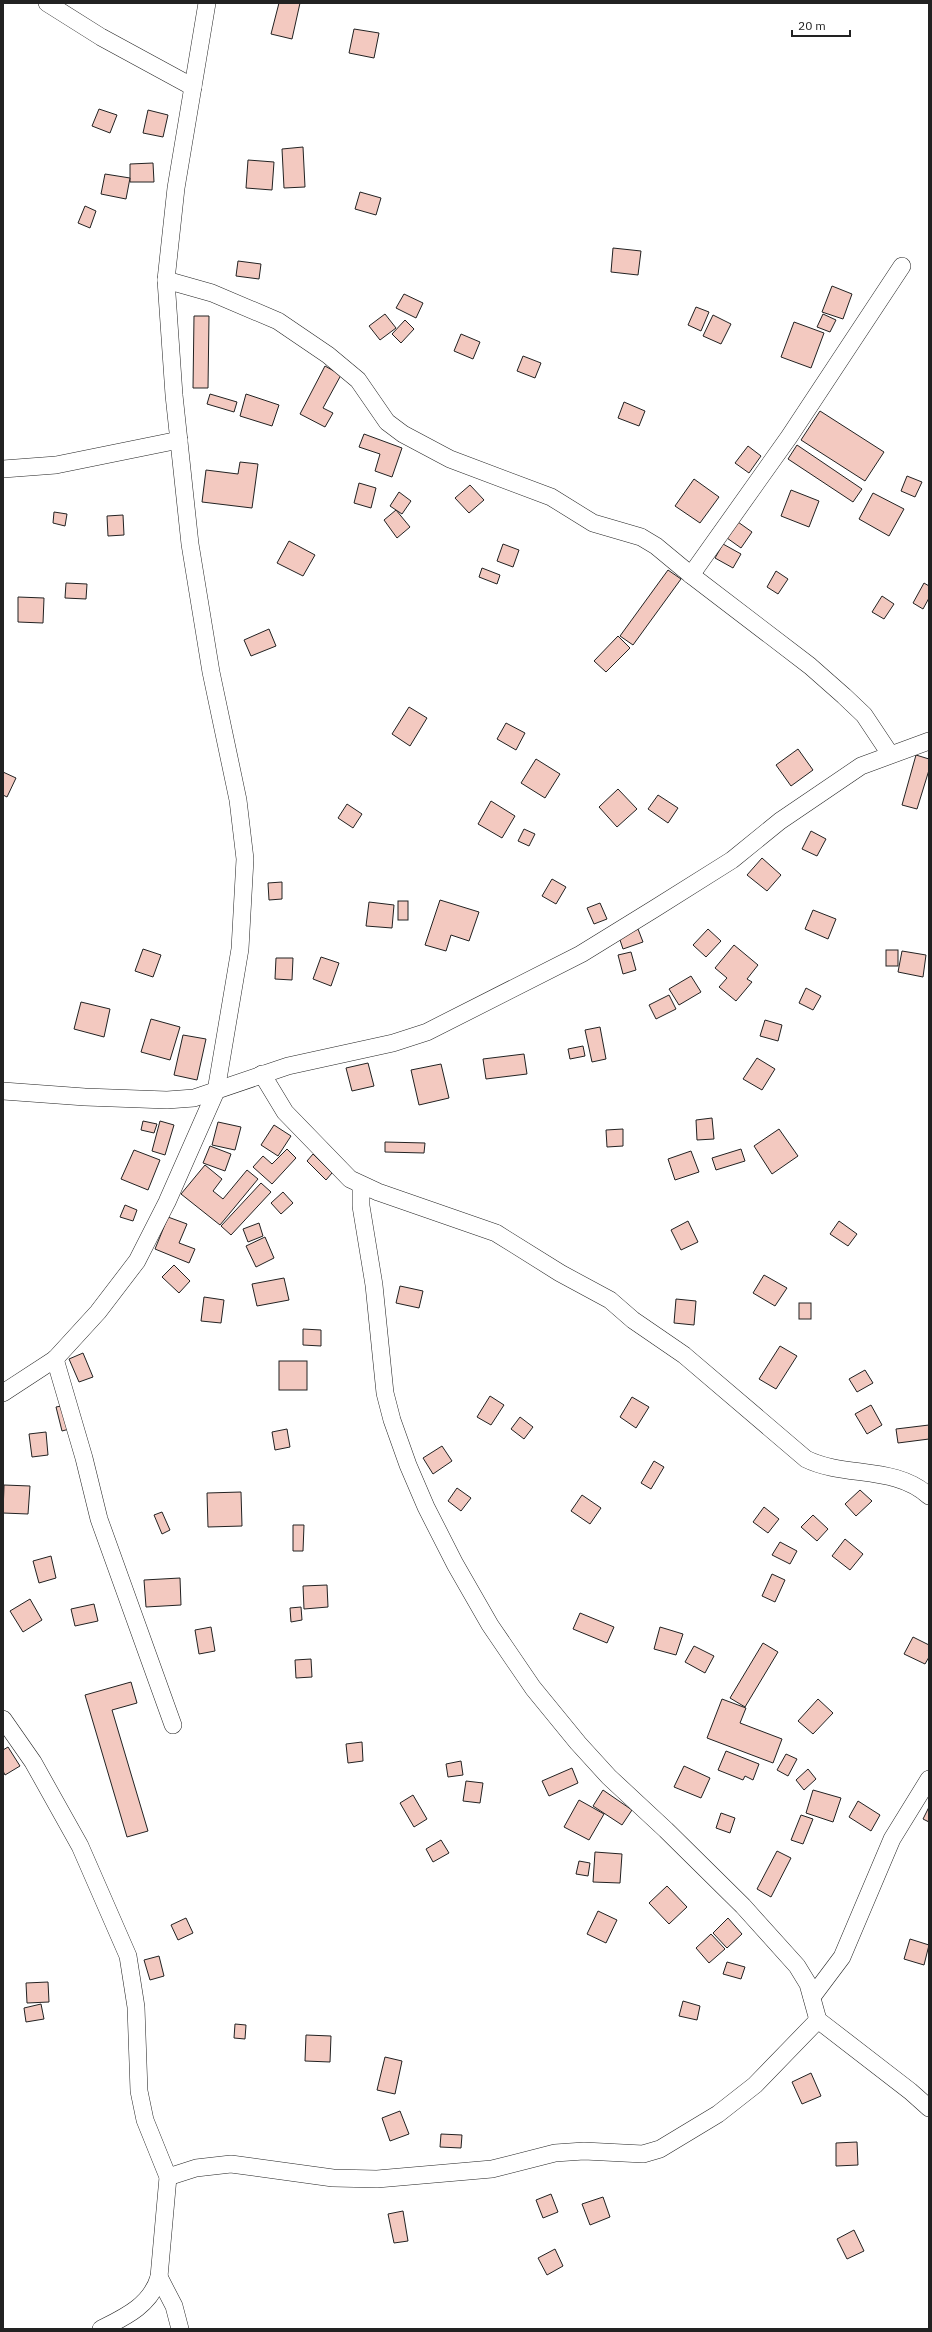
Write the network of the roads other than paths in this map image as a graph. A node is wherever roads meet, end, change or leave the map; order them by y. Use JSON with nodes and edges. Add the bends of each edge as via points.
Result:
{"nodes":[{"id":1,"x":47,"y":3,"type":"edge"},
{"id":2,"x":207,"y":3,"type":"edge"},
{"id":3,"x":193,"y":87,"type":"junction"},
{"id":4,"x":902,"y":266,"type":"dead end"},
{"id":5,"x":166,"y":280,"type":"junction"},
{"id":6,"x":179,"y":440,"type":"junction"},
{"id":7,"x":3,"y":469,"type":"edge"},
{"id":8,"x":691,"y":575,"type":"junction"},
{"id":9,"x":929,"y":741,"type":"edge"},
{"id":10,"x":890,"y":754,"type":"junction"},
{"id":11,"x":262,"y":1074,"type":"junction"},
{"id":12,"x":3,"y":1091,"type":"edge"},
{"id":13,"x":216,"y":1091,"type":"junction"},
{"id":14,"x":361,"y":1186,"type":"junction"},
{"id":15,"x":55,"y":1359,"type":"junction"},
{"id":16,"x":3,"y":1393,"type":"edge"},
{"id":17,"x":929,"y":1496,"type":"edge"},
{"id":18,"x":3,"y":1719,"type":"edge"},
{"id":19,"x":173,"y":1725,"type":"dead end"},
{"id":20,"x":929,"y":1779,"type":"edge"},
{"id":21,"x":812,"y":1997,"type":"junction"},
{"id":22,"x":818,"y":2020,"type":"junction"},
{"id":23,"x":929,"y":2108,"type":"edge"},
{"id":24,"x":168,"y":2177,"type":"junction"},
{"id":25,"x":159,"y":2277,"type":"junction"},
{"id":26,"x":101,"y":2329,"type":"edge"},
{"id":27,"x":180,"y":2329,"type":"edge"}],
"edges":[{"from":1,"to":3,"type":"street","via":[[101,37]]},
{"from":2,"to":3,"type":"street"},
{"from":3,"to":5,"type":"street","via":[[176,188]]},
{"from":4,"to":8,"type":"street","via":[[789,437]]},
{"from":5,"to":6,"type":"street"},
{"from":5,"to":8,"type":"street","via":[[212,293],[278,321],[328,355],[358,380],[387,422],[403,434],[450,458],[551,497],[594,523],[641,537]]},
{"from":6,"to":7,"type":"street","via":[[56,465]]},
{"from":6,"to":13,"type":"street","via":[[190,544],[211,672],[238,800],[245,859],[240,949]]},
{"from":8,"to":10,"type":"street","via":[[810,666],[844,696],[864,715]]},
{"from":9,"to":10,"type":"street"},
{"from":10,"to":11,"type":"street","via":[[855,769],[780,821],[732,860],[594,946],[518,984],[461,1017],[393,1043]]},
{"from":11,"to":13,"type":"street"},
{"from":11,"to":14,"type":"street","via":[[285,1112],[339,1169]]},
{"from":12,"to":13,"type":"street","via":[[167,1100],[194,1098]]},
{"from":13,"to":15,"type":"street","via":[[167,1202],[137,1261],[98,1312]]},
{"from":14,"to":17,"type":"street","via":[[496,1233],[560,1273],[610,1300],[633,1320],[684,1355],[806,1459],[821,1466],[904,1480]]},
{"from":14,"to":21,"type":"street","via":[[361,1206],[374,1285],[385,1393],[408,1465],[455,1564],[490,1625],[533,1688],[578,1743],[609,1777],[743,1906],[797,1966],[808,1984]]},
{"from":15,"to":16,"type":"street"},
{"from":15,"to":19,"type":"street","via":[[99,1519]]},
{"from":18,"to":24,"type":"street","via":[[33,1762],[80,1846],[128,1956],[136,2007],[139,2091],[145,2120]]},
{"from":20,"to":21,"type":"street","via":[[892,1839],[842,1957]]},
{"from":21,"to":22,"type":"street"},
{"from":22,"to":23,"type":"street"},
{"from":22,"to":24,"type":"street","via":[[755,2085],[718,2114],[660,2149],[643,2154],[584,2151],[555,2153],[492,2169],[377,2179],[333,2178],[232,2164],[196,2168]]},
{"from":24,"to":25,"type":"street"},
{"from":25,"to":26,"type":"street","via":[[156,2289],[148,2300]]},
{"from":25,"to":27,"type":"street","via":[[174,2306]]}]}
